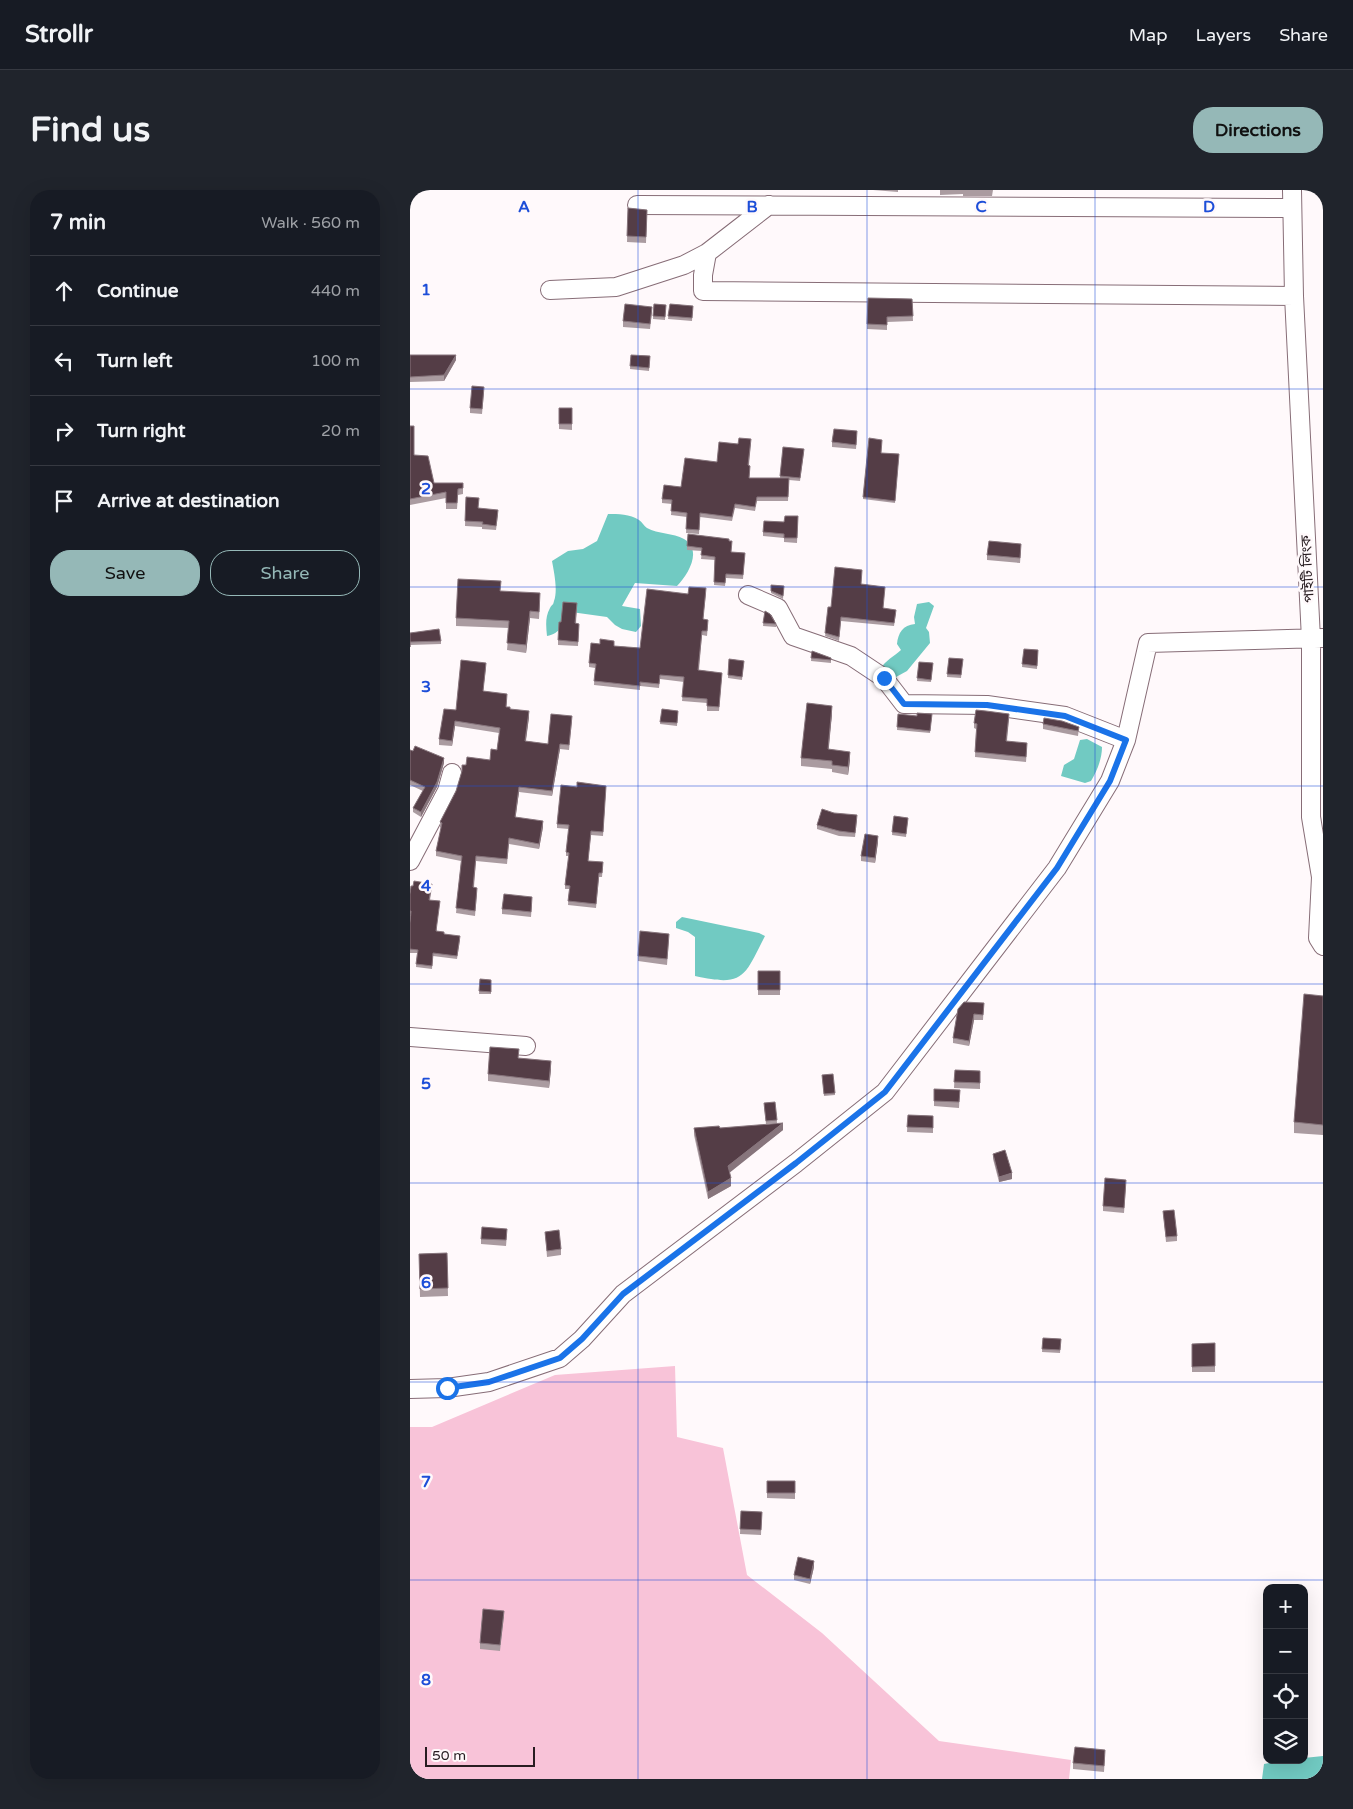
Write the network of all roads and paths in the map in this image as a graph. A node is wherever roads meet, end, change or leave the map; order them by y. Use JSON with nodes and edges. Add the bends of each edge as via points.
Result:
{"nodes":[{"id":1,"x":1292,"y":190,"type":"edge"},
{"id":2,"x":637,"y":205,"type":"dead end"},
{"id":3,"x":769,"y":205,"type":"junction"},
{"id":4,"x":1292,"y":208,"type":"junction"},
{"id":5,"x":707,"y":253,"type":"junction"},
{"id":6,"x":550,"y":290,"type":"dead end"},
{"id":7,"x":1294,"y":296,"type":"junction"},
{"id":8,"x":748,"y":595,"type":"dead end"},
{"id":9,"x":1317,"y":638,"type":"edge"},
{"id":10,"x":1126,"y":740,"type":"junction"},
{"id":11,"x":452,"y":773,"type":"dead end"},
{"id":12,"x":415,"y":839,"type":"edge"},
{"id":13,"x":410,"y":861,"type":"edge"},
{"id":14,"x":1323,"y":946,"type":"edge"},
{"id":15,"x":410,"y":1037,"type":"edge"},
{"id":16,"x":526,"y":1046,"type":"dead end"},
{"id":17,"x":410,"y":1389,"type":"edge"}],
"edges":[{"from":1,"to":4,"type":"street","name":"পাইটি লিংক"},
{"from":2,"to":3,"type":"street"},
{"from":3,"to":4,"type":"street"},
{"from":3,"to":5,"type":"street"},
{"from":4,"to":7,"type":"street","name":"পাইটি লিংক"},
{"from":5,"to":6,"type":"street","via":[[684,265],[616,287]]},
{"from":5,"to":7,"type":"street","via":[[703,291]]},
{"from":7,"to":9,"type":"street","name":"পাইটি লিংক"},
{"from":8,"to":10,"type":"street","via":[[778,608],[793,636],[851,656],[884,678],[904,704],[987,705],[1065,716]]},
{"from":9,"to":10,"type":"street","via":[[1148,642]]},
{"from":9,"to":14,"type":"street","name":"পাইটি লিংক","via":[[1311,818],[1320,877],[1318,938]]},
{"from":10,"to":17,"type":"street","via":[[1110,781],[1057,868],[885,1092],[623,1294],[560,1358],[489,1382]]},
{"from":11,"to":12,"type":"street","via":[[447,791]]},
{"from":12,"to":13,"type":"street"},
{"from":15,"to":16,"type":"street"}]}
